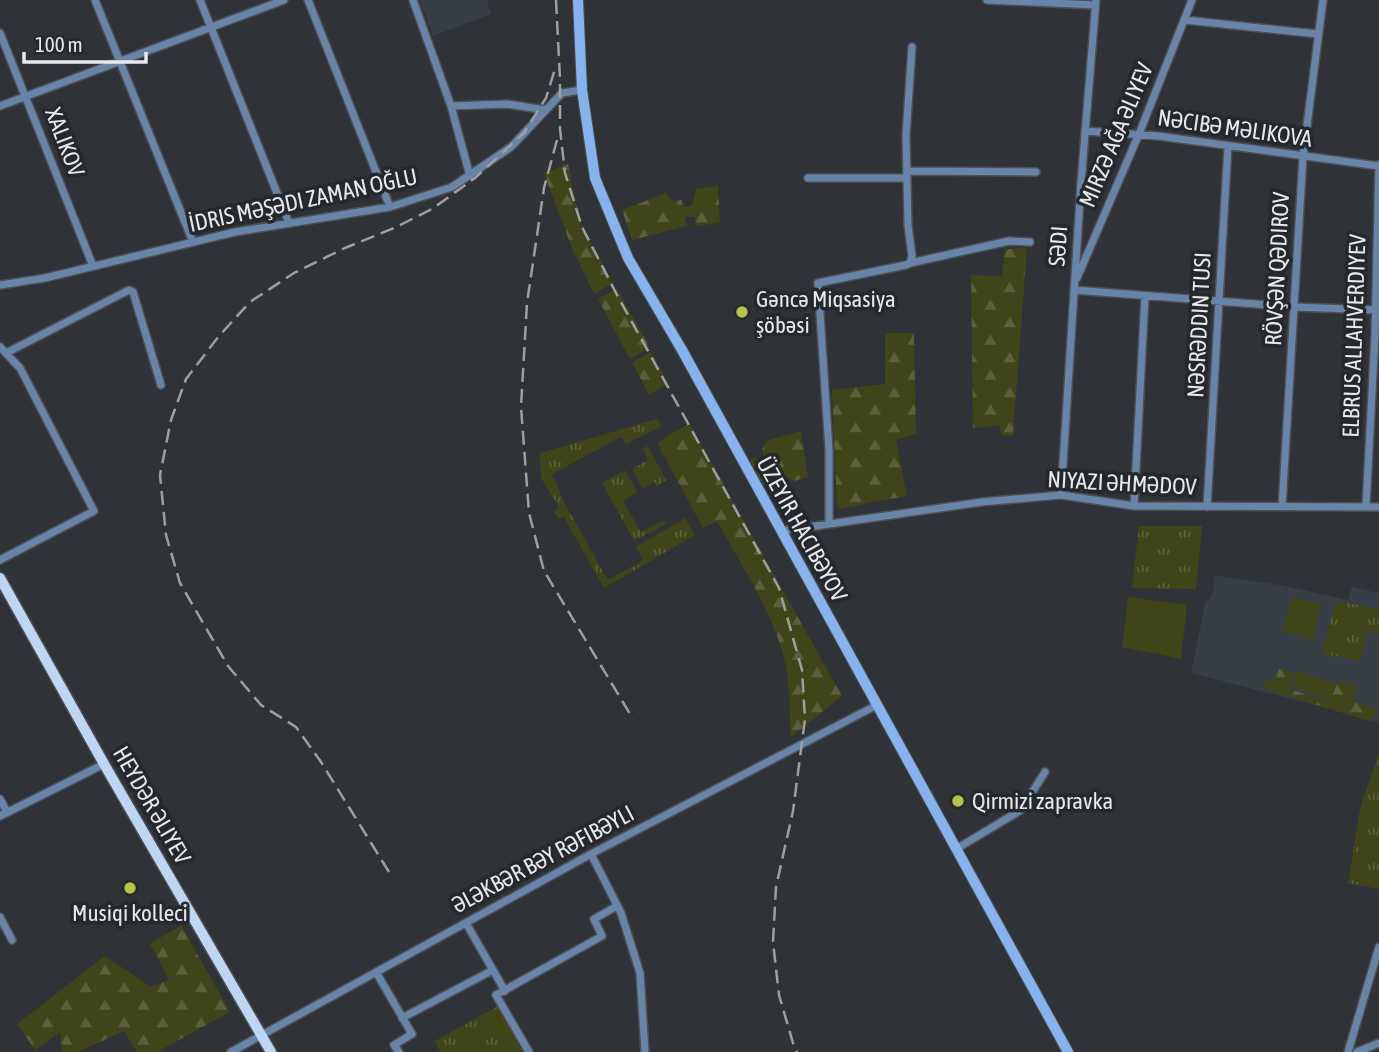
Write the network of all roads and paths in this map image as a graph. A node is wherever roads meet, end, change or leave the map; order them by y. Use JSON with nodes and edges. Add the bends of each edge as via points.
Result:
{"nodes":[{"id":1,"x":95,"y":0,"type":"edge"},
{"id":2,"x":200,"y":0,"type":"edge"},
{"id":3,"x":284,"y":0,"type":"edge"},
{"id":4,"x":308,"y":0,"type":"edge"},
{"id":5,"x":413,"y":0,"type":"edge"},
{"id":6,"x":578,"y":0,"type":"edge"},
{"id":7,"x":987,"y":0,"type":"edge"},
{"id":8,"x":1192,"y":0,"type":"edge"},
{"id":9,"x":1323,"y":0,"type":"edge"},
{"id":10,"x":1096,"y":2,"type":"edge"},
{"id":11,"x":1185,"y":20,"type":"junction"},
{"id":12,"x":211,"y":27,"type":"junction"},
{"id":13,"x":0,"y":33,"type":"edge"},
{"id":14,"x":1318,"y":34,"type":"junction"},
{"id":15,"x":912,"y":47,"type":"dead end"},
{"id":16,"x":120,"y":61,"type":"junction"},
{"id":17,"x":582,"y":90,"type":"junction"},
{"id":18,"x":26,"y":96,"type":"junction"},
{"id":19,"x":0,"y":106,"type":"edge"},
{"id":20,"x":451,"y":106,"type":"junction"},
{"id":21,"x":546,"y":110,"type":"junction"},
{"id":22,"x":1085,"y":131,"type":"junction"},
{"id":23,"x":1139,"y":134,"type":"junction"},
{"id":24,"x":1228,"y":146,"type":"junction"},
{"id":25,"x":1303,"y":157,"type":"junction"},
{"id":26,"x":1379,"y":166,"type":"edge"},
{"id":27,"x":1036,"y":172,"type":"dead end"},
{"id":28,"x":907,"y":175,"type":"junction"},
{"id":29,"x":470,"y":176,"type":"junction"},
{"id":30,"x":808,"y":178,"type":"dead end"},
{"id":31,"x":390,"y":206,"type":"junction"},
{"id":32,"x":289,"y":223,"type":"junction"},
{"id":33,"x":193,"y":242,"type":"junction"},
{"id":34,"x":1030,"y":242,"type":"dead end"},
{"id":35,"x":910,"y":263,"type":"junction"},
{"id":36,"x":93,"y":266,"type":"junction"},
{"id":37,"x":0,"y":285,"type":"edge"},
{"id":38,"x":1074,"y":288,"type":"junction"},
{"id":39,"x":1145,"y":296,"type":"junction"},
{"id":40,"x":1219,"y":301,"type":"junction"},
{"id":41,"x":1294,"y":307,"type":"junction"},
{"id":42,"x":1376,"y":310,"type":"junction"},
{"id":43,"x":3,"y":350,"type":"edge"},
{"id":44,"x":160,"y":385,"type":"dead end"},
{"id":45,"x":1061,"y":495,"type":"junction"},
{"id":46,"x":1134,"y":506,"type":"junction"},
{"id":47,"x":1207,"y":507,"type":"junction"},
{"id":48,"x":1282,"y":507,"type":"junction"},
{"id":49,"x":1366,"y":507,"type":"junction"},
{"id":50,"x":1379,"y":507,"type":"edge"},
{"id":51,"x":829,"y":524,"type":"junction"},
{"id":52,"x":781,"y":531,"type":"junction"},
{"id":53,"x":0,"y":560,"type":"edge"},
{"id":54,"x":0,"y":579,"type":"edge"},
{"id":55,"x":877,"y":705,"type":"junction"},
{"id":56,"x":104,"y":764,"type":"junction"},
{"id":57,"x":1045,"y":772,"type":"dead end"},
{"id":58,"x":0,"y":799,"type":"edge"},
{"id":59,"x":4,"y":814,"type":"edge"},
{"id":60,"x":956,"y":849,"type":"junction"},
{"id":61,"x":591,"y":854,"type":"junction"},
{"id":62,"x":617,"y":906,"type":"junction"},
{"id":63,"x":0,"y":917,"type":"edge"},
{"id":64,"x":466,"y":923,"type":"junction"},
{"id":65,"x":12,"y":940,"type":"dead end"},
{"id":66,"x":1379,"y":947,"type":"edge"},
{"id":67,"x":493,"y":970,"type":"junction"},
{"id":68,"x":376,"y":972,"type":"junction"},
{"id":69,"x":505,"y":991,"type":"junction"},
{"id":70,"x":402,"y":1018,"type":"junction"},
{"id":71,"x":262,"y":1035,"type":"junction"},
{"id":72,"x":1379,"y":1043,"type":"edge"},
{"id":73,"x":231,"y":1052,"type":"edge"},
{"id":74,"x":271,"y":1052,"type":"edge"},
{"id":75,"x":399,"y":1052,"type":"edge"},
{"id":76,"x":529,"y":1052,"type":"edge"},
{"id":77,"x":645,"y":1052,"type":"edge"},
{"id":78,"x":1068,"y":1052,"type":"edge"},
{"id":79,"x":1348,"y":1052,"type":"edge"},
{"id":80,"x":1357,"y":1052,"type":"edge"}],
"edges":[{"from":1,"to":16,"type":"street"},
{"from":2,"to":12,"type":"street"},
{"from":3,"to":12,"type":"street"},
{"from":4,"to":31,"type":"street"},
{"from":5,"to":20,"type":"street"},
{"from":6,"to":17,"type":"main road"},
{"from":7,"to":10,"type":"street"},
{"from":8,"to":11,"type":"street","name":"MIRZƏ AĞA ƏLIYEV"},
{"from":9,"to":14,"type":"street","name":"RÖVŞƏN QƏDIROV"},
{"from":10,"to":22,"type":"street","name":"SƏDI"},
{"from":11,"to":14,"type":"street"},
{"from":11,"to":23,"type":"street","name":"MIRZƏ AĞA ƏLIYEV"},
{"from":12,"to":16,"type":"street"},
{"from":12,"to":32,"type":"street"},
{"from":13,"to":18,"type":"street"},
{"from":14,"to":25,"type":"street","name":"RÖVŞƏN QƏDIROV"},
{"from":15,"to":28,"type":"street"},
{"from":16,"to":18,"type":"street"},
{"from":16,"to":33,"type":"street"},
{"from":17,"to":21,"type":"street","name":"İDRIS MƏŞƏDI ZAMAN OĞLU","via":[[562,93]]},
{"from":17,"to":52,"type":"main road","via":[[595,178],[628,258]]},
{"from":18,"to":19,"type":"street"},
{"from":18,"to":36,"type":"street"},
{"from":20,"to":21,"type":"street","via":[[508,104]]},
{"from":20,"to":29,"type":"street"},
{"from":21,"to":29,"type":"street","name":"İDRIS MƏŞƏDI ZAMAN OĞLU","via":[[511,147]]},
{"from":22,"to":23,"type":"street","name":"NƏCIBƏ MƏLIKOVA"},
{"from":22,"to":38,"type":"street","name":"SƏDI"},
{"from":23,"to":24,"type":"street","name":"NƏCIBƏ MƏLIKOVA"},
{"from":23,"to":38,"type":"street","name":"MIRZƏ AĞA ƏLIYEV"},
{"from":24,"to":25,"type":"street","name":"NƏCIBƏ MƏLIKOVA"},
{"from":24,"to":40,"type":"street","name":"NƏSRƏDDIN TUSI"},
{"from":25,"to":26,"type":"street","name":"NƏCIBƏ MƏLIKOVA"},
{"from":25,"to":41,"type":"street","name":"RÖVŞƏN QƏDIROV"},
{"from":26,"to":42,"type":"street","name":"ELBRUS ALLAHVERDIYEV"},
{"from":27,"to":28,"type":"street"},
{"from":28,"to":30,"type":"street"},
{"from":28,"to":35,"type":"street"},
{"from":29,"to":31,"type":"street","name":"İDRIS MƏŞƏDI ZAMAN OĞLU","via":[[452,187]]},
{"from":31,"to":32,"type":"street","name":"İDRIS MƏŞƏDI ZAMAN OĞLU"},
{"from":32,"to":33,"type":"street","name":"İDRIS MƏŞƏDI ZAMAN OĞLU"},
{"from":33,"to":36,"type":"street","name":"İDRIS MƏŞƏDI ZAMAN OĞLU"},
{"from":34,"to":35,"type":"street","via":[[1009,241]]},
{"from":35,"to":51,"type":"street","via":[[818,283]]},
{"from":36,"to":37,"type":"street","name":"İDRIS MƏŞƏDI ZAMAN OĞLU"},
{"from":38,"to":39,"type":"street"},
{"from":38,"to":45,"type":"street","name":"SƏDI"},
{"from":39,"to":40,"type":"street"},
{"from":39,"to":46,"type":"street"},
{"from":40,"to":41,"type":"street"},
{"from":40,"to":47,"type":"street","name":"NƏSRƏDDIN TUSI"},
{"from":41,"to":42,"type":"street"},
{"from":41,"to":48,"type":"street","name":"RÖVŞƏN QƏDIROV"},
{"from":42,"to":49,"type":"street","name":"ELBRUS ALLAHVERDIYEV"},
{"from":43,"to":44,"type":"street","via":[[129,290],[134,292]]},
{"from":43,"to":53,"type":"street","via":[[20,368],[94,511]]},
{"from":45,"to":46,"type":"street","name":"NIYAZI ƏHMƏDOV"},
{"from":45,"to":51,"type":"street","name":"NIYAZI ƏHMƏDOV"},
{"from":46,"to":47,"type":"street","name":"NIYAZI ƏHMƏDOV"},
{"from":47,"to":48,"type":"street","name":"NIYAZI ƏHMƏDOV"},
{"from":48,"to":49,"type":"street","name":"NIYAZI ƏHMƏDOV"},
{"from":49,"to":50,"type":"street","name":"NIYAZI ƏHMƏDOV"},
{"from":51,"to":52,"type":"street","name":"NIYAZI ƏHMƏDOV"},
{"from":52,"to":55,"type":"main road"},
{"from":54,"to":56,"type":"main road","name":"HEYDƏR ƏLIYEV"},
{"from":55,"to":60,"type":"main road"},
{"from":55,"to":61,"type":"street","name":"ƏLƏKBƏR BƏY RƏFIBƏYLI"},
{"from":56,"to":59,"type":"street"},
{"from":56,"to":71,"type":"main road","name":"HEYDƏR ƏLIYEV"},
{"from":57,"to":60,"type":"street","via":[[1021,810]]},
{"from":58,"to":59,"type":"street"},
{"from":60,"to":78,"type":"main road"},
{"from":61,"to":62,"type":"street"},
{"from":61,"to":64,"type":"street","name":"ƏLƏKBƏR BƏY RƏFIBƏYLI"},
{"from":62,"to":69,"type":"street","via":[[594,919],[602,936]]},
{"from":62,"to":77,"type":"street","via":[[640,973]]},
{"from":63,"to":65,"type":"street"},
{"from":64,"to":67,"type":"street"},
{"from":64,"to":68,"type":"street","name":"ƏLƏKBƏR BƏY RƏFIBƏYLI"},
{"from":66,"to":79,"type":"street"},
{"from":67,"to":69,"type":"street"},
{"from":67,"to":70,"type":"street"},
{"from":68,"to":70,"type":"street"},
{"from":68,"to":71,"type":"street","name":"ƏLƏKBƏR BƏY RƏFIBƏYLI"},
{"from":69,"to":76,"type":"street","via":[[496,995]]},
{"from":70,"to":75,"type":"street","via":[[412,1034],[394,1045]]},
{"from":71,"to":73,"type":"street","name":"ƏLƏKBƏR BƏY RƏFIBƏYLI"},
{"from":71,"to":74,"type":"main road","name":"HEYDƏR ƏLIYEV"},
{"from":72,"to":80,"type":"street"}]}
